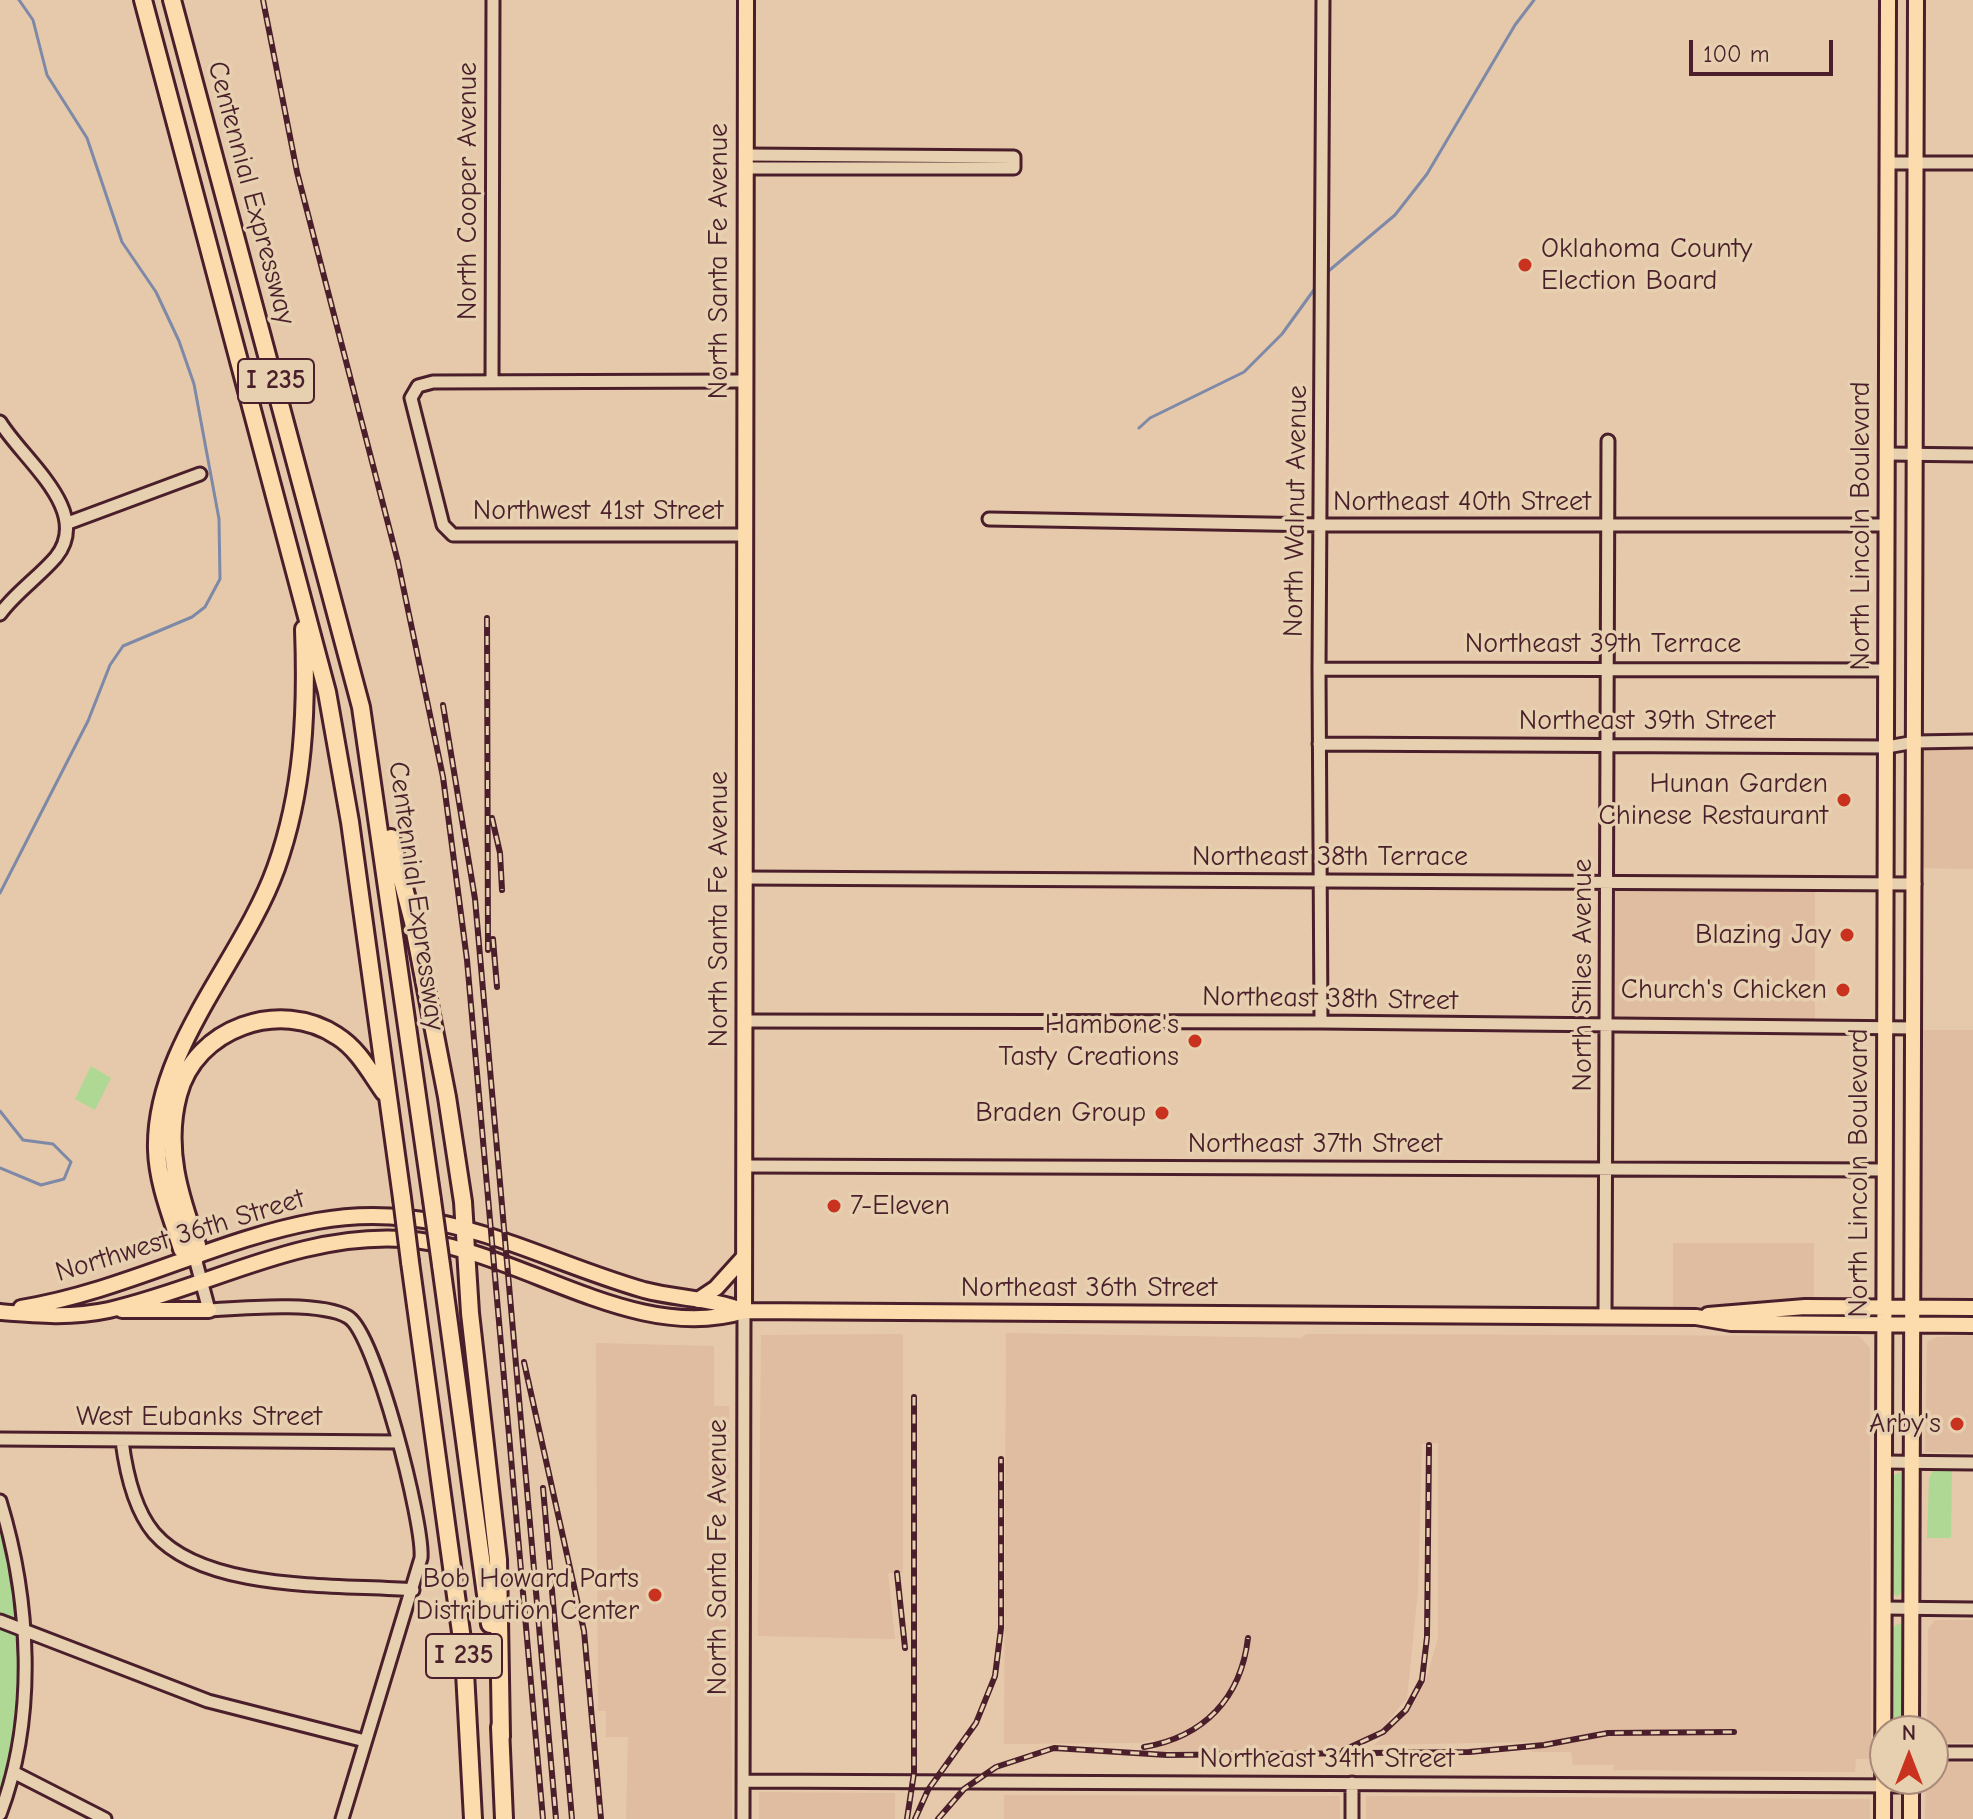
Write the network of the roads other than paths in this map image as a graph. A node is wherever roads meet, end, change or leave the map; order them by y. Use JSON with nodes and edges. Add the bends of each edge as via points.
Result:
{"nodes":[{"id":1,"x":143,"y":0,"type":"edge"},
{"id":2,"x":172,"y":0,"type":"edge"},
{"id":3,"x":493,"y":0,"type":"edge"},
{"id":4,"x":746,"y":0,"type":"edge"},
{"id":5,"x":1323,"y":0,"type":"edge"},
{"id":6,"x":1888,"y":0,"type":"edge"},
{"id":7,"x":1916,"y":0,"type":"edge"},
{"id":8,"x":746,"y":161,"type":"junction"},
{"id":9,"x":1887,"y":163,"type":"junction"},
{"id":10,"x":1915,"y":163,"type":"junction"},
{"id":11,"x":1973,"y":163,"type":"edge"},
{"id":12,"x":1887,"y":310,"type":"junction"},
{"id":13,"x":1915,"y":311,"type":"junction"},
{"id":14,"x":745,"y":381,"type":"junction"},
{"id":15,"x":492,"y":382,"type":"junction"},
{"id":16,"x":0,"y":422,"type":"edge"},
{"id":17,"x":1608,"y":441,"type":"dead end"},
{"id":18,"x":0,"y":443,"type":"edge"},
{"id":19,"x":14,"y":444,"type":"junction"},
{"id":20,"x":1887,"y":454,"type":"junction"},
{"id":21,"x":1915,"y":454,"type":"junction"},
{"id":22,"x":1973,"y":455,"type":"edge"},
{"id":23,"x":200,"y":474,"type":"dead end"},
{"id":24,"x":989,"y":519,"type":"dead end"},
{"id":25,"x":68,"y":523,"type":"junction"},
{"id":26,"x":1321,"y":525,"type":"junction"},
{"id":27,"x":1887,"y":525,"type":"junction"},
{"id":28,"x":1609,"y":526,"type":"junction"},
{"id":29,"x":745,"y":535,"type":"junction"},
{"id":30,"x":1887,"y":596,"type":"junction"},
{"id":31,"x":1915,"y":596,"type":"junction"},
{"id":32,"x":303,"y":600,"type":"junction"},
{"id":33,"x":1,"y":609,"type":"edge"},
{"id":34,"x":1609,"y":667,"type":"junction"},
{"id":35,"x":1319,"y":669,"type":"junction"},
{"id":36,"x":1887,"y":670,"type":"junction"},
{"id":37,"x":1973,"y":741,"type":"edge"},
{"id":38,"x":1915,"y":742,"type":"junction"},
{"id":39,"x":1319,"y":744,"type":"junction"},
{"id":40,"x":1609,"y":744,"type":"junction"},
{"id":41,"x":1887,"y":747,"type":"junction"},
{"id":42,"x":371,"y":763,"type":"junction"},
{"id":43,"x":745,"y":878,"type":"junction"},
{"id":44,"x":1321,"y":881,"type":"junction"},
{"id":45,"x":1607,"y":884,"type":"junction"},
{"id":46,"x":1886,"y":884,"type":"junction"},
{"id":47,"x":1915,"y":884,"type":"junction"},
{"id":48,"x":744,"y":1021,"type":"junction"},
{"id":49,"x":1321,"y":1022,"type":"junction"},
{"id":50,"x":1609,"y":1027,"type":"junction"},
{"id":51,"x":1886,"y":1028,"type":"junction"},
{"id":52,"x":1914,"y":1028,"type":"junction"},
{"id":53,"x":388,"y":1098,"type":"junction"},
{"id":54,"x":744,"y":1166,"type":"junction"},
{"id":55,"x":1605,"y":1169,"type":"junction"},
{"id":56,"x":1885,"y":1170,"type":"junction"},
{"id":57,"x":464,"y":1227,"type":"junction"},
{"id":58,"x":466,"y":1253,"type":"junction"},
{"id":59,"x":744,"y":1257,"type":"junction"},
{"id":60,"x":195,"y":1258,"type":"junction"},
{"id":61,"x":203,"y":1279,"type":"junction"},
{"id":62,"x":698,"y":1300,"type":"junction"},
{"id":63,"x":1884,"y":1307,"type":"junction"},
{"id":64,"x":1914,"y":1308,"type":"junction"},
{"id":65,"x":1973,"y":1308,"type":"edge"},
{"id":66,"x":110,"y":1310,"type":"junction"},
{"id":67,"x":209,"y":1310,"type":"junction"},
{"id":68,"x":744,"y":1311,"type":"junction"},
{"id":69,"x":0,"y":1312,"type":"edge"},
{"id":70,"x":1605,"y":1316,"type":"junction"},
{"id":71,"x":1696,"y":1317,"type":"junction"},
{"id":72,"x":1884,"y":1324,"type":"junction"},
{"id":73,"x":1914,"y":1325,"type":"junction"},
{"id":74,"x":1973,"y":1325,"type":"edge"},
{"id":75,"x":0,"y":1439,"type":"edge"},
{"id":76,"x":122,"y":1441,"type":"junction"},
{"id":77,"x":398,"y":1442,"type":"junction"},
{"id":78,"x":1884,"y":1462,"type":"junction"},
{"id":79,"x":1912,"y":1463,"type":"junction"},
{"id":80,"x":1973,"y":1463,"type":"edge"},
{"id":81,"x":0,"y":1501,"type":"edge"},
{"id":82,"x":413,"y":1590,"type":"junction"},
{"id":83,"x":1884,"y":1608,"type":"junction"},
{"id":84,"x":1911,"y":1609,"type":"junction"},
{"id":85,"x":1973,"y":1609,"type":"edge"},
{"id":86,"x":0,"y":1621,"type":"edge"},
{"id":87,"x":23,"y":1627,"type":"junction"},
{"id":88,"x":1884,"y":1715,"type":"edge"},
{"id":89,"x":1911,"y":1715,"type":"edge"},
{"id":90,"x":501,"y":1737,"type":"junction"},
{"id":91,"x":365,"y":1741,"type":"junction"},
{"id":92,"x":1949,"y":1753,"type":"edge"},
{"id":93,"x":1973,"y":1753,"type":"edge"},
{"id":94,"x":13,"y":1772,"type":"junction"},
{"id":95,"x":743,"y":1781,"type":"junction"},
{"id":96,"x":1352,"y":1783,"type":"junction"},
{"id":97,"x":1869,"y":1785,"type":"edge"},
{"id":98,"x":1883,"y":1795,"type":"edge"},
{"id":99,"x":1911,"y":1795,"type":"edge"},
{"id":100,"x":0,"y":1814,"type":"edge"},
{"id":101,"x":105,"y":1819,"type":"edge"},
{"id":102,"x":342,"y":1819,"type":"edge"},
{"id":103,"x":473,"y":1819,"type":"edge"},
{"id":104,"x":504,"y":1819,"type":"edge"},
{"id":105,"x":743,"y":1819,"type":"edge"},
{"id":106,"x":1352,"y":1819,"type":"edge"},
{"id":107,"x":1883,"y":1819,"type":"edge"},
{"id":108,"x":1911,"y":1819,"type":"edge"}],
"edges":[{"from":1,"to":32,"type":"highway","name":"Centennial Expressway","number":"I 235"},
{"from":2,"to":42,"type":"highway","name":"Centennial Expressway","number":"I 235","via":[[344,632]]},
{"from":3,"to":15,"type":"street","name":"North Cooper Avenue"},
{"from":4,"to":8,"type":"main road","name":"North Santa Fe Avenue"},
{"from":5,"to":26,"type":"street","name":"North Walnut Avenue"},
{"from":6,"to":9,"type":"main road","name":"North Lincoln Boulevard"},
{"from":7,"to":10,"type":"main road","name":"North Lincoln Boulevard"},
{"from":8,"to":8,"type":"street","via":[[1014,168],[1014,157]]},
{"from":8,"to":14,"type":"main road","name":"North Santa Fe Avenue"},
{"from":9,"to":10,"type":"street"},
{"from":9,"to":12,"type":"main road","name":"North Lincoln Boulevard"},
{"from":10,"to":11,"type":"street"},
{"from":10,"to":13,"type":"main road","name":"North Lincoln Boulevard"},
{"from":12,"to":13,"type":"main road"},
{"from":12,"to":20,"type":"main road","name":"North Lincoln Boulevard"},
{"from":13,"to":21,"type":"main road","name":"North Lincoln Boulevard"},
{"from":14,"to":15,"type":"street"},
{"from":14,"to":29,"type":"main road","name":"North Santa Fe Avenue"},
{"from":15,"to":29,"type":"street","name":"Northwest 41st Street","via":[[433,382],[415,388],[411,398],[443,525],[451,533]]},
{"from":16,"to":19,"type":"street"},
{"from":17,"to":28,"type":"street","name":"North Stiles Avenue"},
{"from":18,"to":19,"type":"street"},
{"from":19,"to":25,"type":"street","via":[[61,500]]},
{"from":20,"to":21,"type":"street"},
{"from":20,"to":27,"type":"main road","name":"North Lincoln Boulevard"},
{"from":21,"to":22,"type":"street"},
{"from":21,"to":31,"type":"main road","name":"North Lincoln Boulevard"},
{"from":23,"to":25,"type":"street"},
{"from":24,"to":26,"type":"street","name":"Northeast 40th Street"},
{"from":25,"to":33,"type":"street","via":[[58,554]]},
{"from":26,"to":28,"type":"street","name":"Northeast 40th Street"},
{"from":26,"to":35,"type":"street","name":"North Walnut Avenue"},
{"from":27,"to":28,"type":"street","name":"Northeast 40th Street"},
{"from":27,"to":30,"type":"main road","name":"North Lincoln Boulevard"},
{"from":28,"to":34,"type":"street","name":"North Stiles Avenue"},
{"from":29,"to":43,"type":"main road","name":"North Santa Fe Avenue"},
{"from":30,"to":31,"type":"main road"},
{"from":30,"to":36,"type":"main road","name":"North Lincoln Boulevard"},
{"from":31,"to":38,"type":"main road","name":"North Lincoln Boulevard"},
{"from":32,"to":53,"type":"highway","name":"Centennial Expressway","number":"I 235","via":[[339,753]]},
{"from":32,"to":60,"type":"highway","via":[[307,698],[285,843],[258,911],[181,1051],[159,1111],[160,1178],[182,1249]]},
{"from":34,"to":35,"type":"street","name":"Northeast 39th Terrace"},
{"from":34,"to":36,"type":"street","name":"Northeast 39th Terrace"},
{"from":34,"to":40,"type":"street","name":"North Stiles Avenue"},
{"from":35,"to":39,"type":"street","name":"North Walnut Avenue"},
{"from":36,"to":41,"type":"main road","name":"North Lincoln Boulevard"},
{"from":37,"to":38,"type":"street","name":"Northeast 39th Street"},
{"from":38,"to":41,"type":"street","name":"Northeast 39th Street"},
{"from":38,"to":47,"type":"main road","name":"North Lincoln Boulevard"},
{"from":39,"to":40,"type":"street","name":"Northeast 39th Street"},
{"from":39,"to":44,"type":"street","name":"North Walnut Avenue"},
{"from":40,"to":41,"type":"street","name":"Northeast 39th Street"},
{"from":40,"to":45,"type":"street","name":"North Stiles Avenue"},
{"from":41,"to":46,"type":"main road","name":"North Lincoln Boulevard"},
{"from":42,"to":57,"type":"highway","via":[[416,937],[450,1110]]},
{"from":42,"to":90,"type":"highway","name":"Centennial Expressway","number":"I 235","bridge":true,"via":[[489,1611]]},
{"from":43,"to":44,"type":"street","name":"Northeast 38th Terrace"},
{"from":43,"to":48,"type":"main road","name":"North Santa Fe Avenue"},
{"from":44,"to":45,"type":"street","name":"Northeast 38th Terrace"},
{"from":44,"to":49,"type":"street","name":"North Walnut Avenue"},
{"from":45,"to":46,"type":"street","name":"Northeast 38th Terrace"},
{"from":45,"to":50,"type":"street","name":"North Stiles Avenue"},
{"from":46,"to":47,"type":"street","name":"Northeast 38th Terrace"},
{"from":46,"to":51,"type":"main road","name":"North Lincoln Boulevard"},
{"from":47,"to":52,"type":"main road","name":"North Lincoln Boulevard"},
{"from":48,"to":49,"type":"street","name":"Northeast 38th Street"},
{"from":48,"to":54,"type":"main road","name":"North Santa Fe Avenue"},
{"from":49,"to":50,"type":"street","name":"Northeast 38th Street"},
{"from":50,"to":51,"type":"street","name":"Northeast 38th Street"},
{"from":50,"to":55,"type":"street","name":"North Stiles Avenue"},
{"from":51,"to":52,"type":"street","name":"Northeast 38th Street"},
{"from":51,"to":56,"type":"main road","name":"North Lincoln Boulevard"},
{"from":52,"to":64,"type":"main road","name":"North Lincoln Boulevard"},
{"from":53,"to":60,"type":"highway","via":[[347,1043],[308,1022],[254,1022],[205,1048],[178,1091],[172,1128],[173,1169],[197,1245]]},
{"from":53,"to":103,"type":"highway","name":"Centennial Expressway","number":"I 235","bridge":true,"via":[[464,1654]]},
{"from":54,"to":55,"type":"street","name":"Northeast 37th Street"},
{"from":54,"to":59,"type":"main road","name":"North Santa Fe Avenue"},
{"from":55,"to":56,"type":"street","name":"Northeast 37th Street"},
{"from":55,"to":70,"type":"street","name":"North Stiles Avenue"},
{"from":56,"to":63,"type":"main road","name":"North Lincoln Boulevard"},
{"from":57,"to":58,"type":"highway"},
{"from":57,"to":60,"type":"main road","name":"Northwest 36th Street","via":[[393,1216],[335,1218]]},
{"from":57,"to":62,"type":"main road","name":"Northwest 36th Street","via":[[634,1287]]},
{"from":58,"to":61,"type":"main road","name":"Northwest 36th Street","via":[[412,1240],[340,1240]]},
{"from":58,"to":68,"type":"main road","name":"Northeast 36th Street","via":[[647,1312],[720,1319]]},
{"from":58,"to":90,"type":"highway","via":[[498,1560]]},
{"from":59,"to":62,"type":"main road"},
{"from":59,"to":68,"type":"main road","name":"North Santa Fe Avenue"},
{"from":60,"to":61,"type":"street"},
{"from":60,"to":69,"type":"main road","name":"Northwest 36th Street","via":[[83,1296]]},
{"from":61,"to":66,"type":"main road","name":"Northwest 36th Street"},
{"from":61,"to":67,"type":"street"},
{"from":62,"to":68,"type":"main road","name":"Northwest 36th Street","via":[[721,1301]]},
{"from":63,"to":64,"type":"main road","name":"Northeast 36th Street"},
{"from":63,"to":71,"type":"main road","name":"Northeast 36th Street","via":[[1787,1307]]},
{"from":63,"to":72,"type":"main road","name":"North Lincoln Boulevard"},
{"from":64,"to":65,"type":"main road","name":"Northeast 36th Street"},
{"from":64,"to":73,"type":"main road","name":"North Lincoln Boulevard"},
{"from":66,"to":67,"type":"main road"},
{"from":66,"to":69,"type":"main road","name":"Northwest 36th Street","via":[[61,1316]]},
{"from":67,"to":77,"type":"street","via":[[314,1309],[353,1320],[368,1348]]},
{"from":68,"to":70,"type":"main road","name":"Northeast 36th Street"},
{"from":68,"to":95,"type":"street","name":"North Santa Fe Avenue"},
{"from":70,"to":71,"type":"main road","name":"Northeast 36th Street"},
{"from":71,"to":72,"type":"main road","name":"Northeast 36th Street","via":[[1731,1323]]},
{"from":72,"to":73,"type":"main road","name":"Northeast 36th Street"},
{"from":72,"to":78,"type":"main road","name":"North Lincoln Boulevard"},
{"from":73,"to":74,"type":"main road","name":"Northeast 36th Street"},
{"from":73,"to":79,"type":"main road","name":"North Lincoln Boulevard"},
{"from":75,"to":76,"type":"street","name":"West Eubanks Street"},
{"from":76,"to":77,"type":"street","name":"West Eubanks Street"},
{"from":76,"to":82,"type":"street","via":[[142,1515],[160,1539],[186,1557],[275,1581]]},
{"from":77,"to":82,"type":"street","via":[[422,1536]]},
{"from":78,"to":79,"type":"street"},
{"from":78,"to":83,"type":"main road","name":"North Lincoln Boulevard"},
{"from":79,"to":80,"type":"street"},
{"from":79,"to":84,"type":"main road","name":"North Lincoln Boulevard"},
{"from":81,"to":87,"type":"street","via":[[18,1571]]},
{"from":82,"to":91,"type":"street"},
{"from":83,"to":84,"type":"street"},
{"from":83,"to":88,"type":"main road","name":"North Lincoln Boulevard"},
{"from":84,"to":85,"type":"street"},
{"from":84,"to":89,"type":"main road","name":"North Lincoln Boulevard"},
{"from":86,"to":87,"type":"street"},
{"from":87,"to":91,"type":"street","via":[[208,1701]]},
{"from":87,"to":94,"type":"street","via":[[22,1711]]},
{"from":90,"to":104,"type":"highway","name":"Centennial Expressway","number":"I 235"},
{"from":91,"to":102,"type":"street"},
{"from":92,"to":93,"type":"street"},
{"from":94,"to":100,"type":"street"},
{"from":94,"to":101,"type":"street"},
{"from":95,"to":96,"type":"street","name":"Northeast 34th Street"},
{"from":95,"to":105,"type":"street","name":"North Santa Fe Avenue"},
{"from":96,"to":97,"type":"street","name":"Northeast 34th Street"},
{"from":96,"to":106,"type":"street"},
{"from":98,"to":107,"type":"main road","name":"North Lincoln Boulevard"},
{"from":99,"to":108,"type":"main road"}]}
